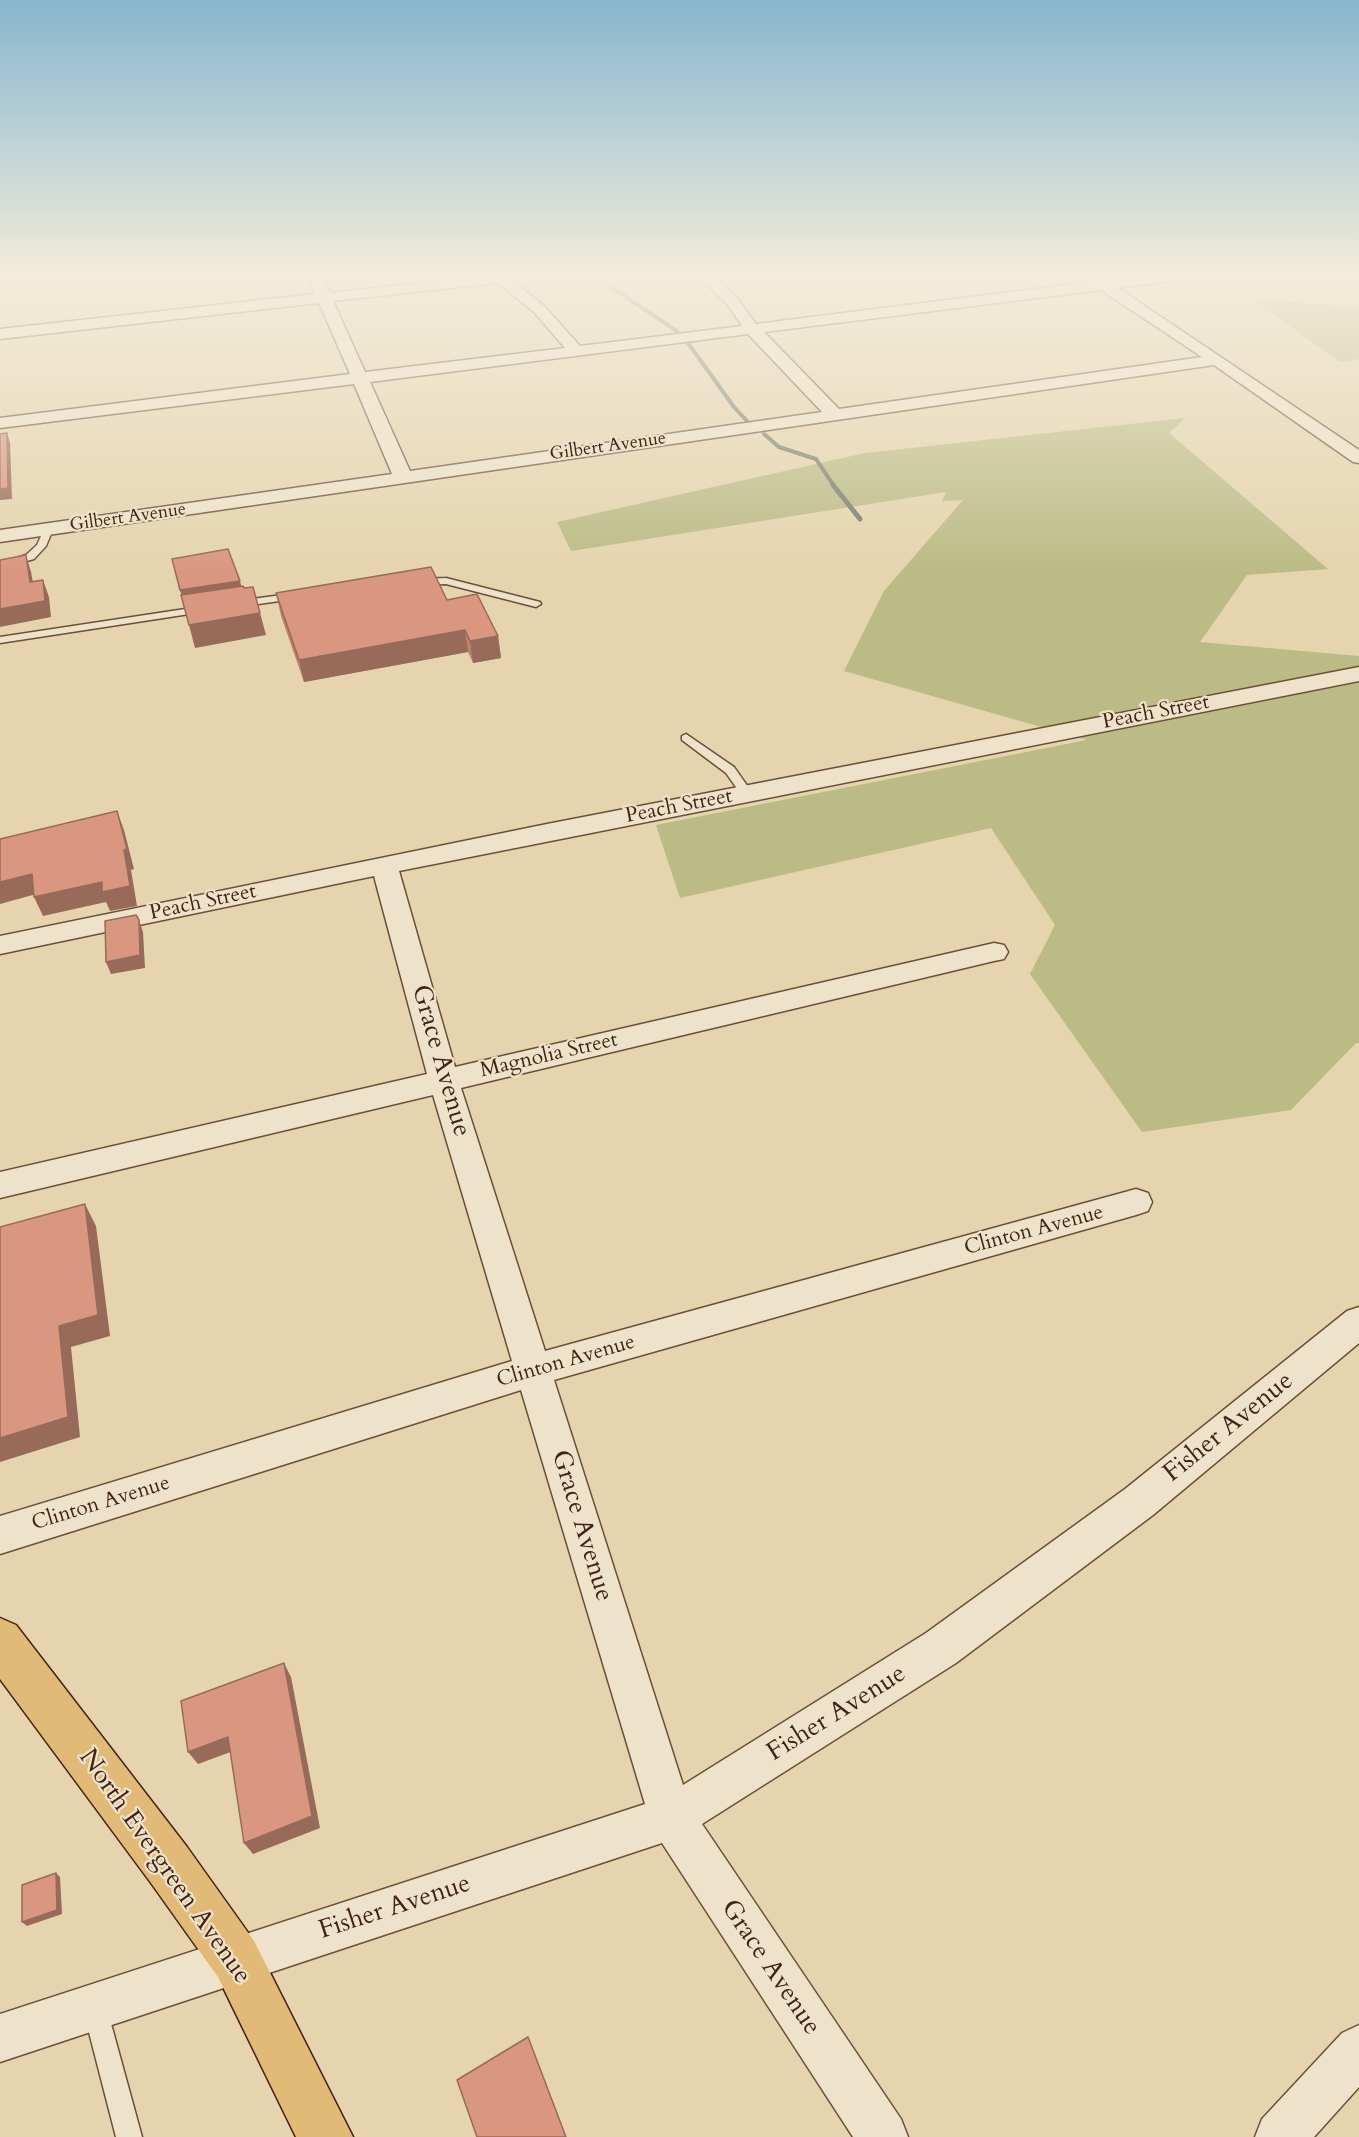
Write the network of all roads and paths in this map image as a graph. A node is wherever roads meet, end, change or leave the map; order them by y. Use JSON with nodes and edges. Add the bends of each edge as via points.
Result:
{"nodes":[{"id":1,"x":357,"y":374,"type":"edge"},
{"id":2,"x":395,"y":374,"type":"edge"},
{"id":3,"x":795,"y":374,"type":"edge"},
{"id":4,"x":1122,"y":374,"type":"edge"},
{"id":5,"x":1237,"y":374,"type":"edge"},
{"id":6,"x":359,"y":378,"type":"junction"},
{"id":7,"x":835,"y":415,"type":"junction"},
{"id":8,"x":0,"y":423,"type":"edge"},
{"id":9,"x":1359,"y":458,"type":"edge"},
{"id":10,"x":403,"y":477,"type":"junction"},
{"id":11,"x":48,"y":529,"type":"junction"},
{"id":12,"x":0,"y":536,"type":"edge"},
{"id":13,"x":0,"y":566,"type":"edge"},
{"id":14,"x":411,"y":583,"type":"edge"},
{"id":15,"x":306,"y":595,"type":"edge"},
{"id":16,"x":536,"y":603,"type":"dead end"},
{"id":17,"x":224,"y":606,"type":"edge"},
{"id":18,"x":213,"y":608,"type":"edge"},
{"id":19,"x":0,"y":640,"type":"edge"},
{"id":20,"x":1359,"y":674,"type":"edge"},
{"id":21,"x":686,"y":738,"type":"dead end"},
{"id":22,"x":747,"y":794,"type":"junction"},
{"id":23,"x":384,"y":865,"type":"junction"},
{"id":24,"x":0,"y":945,"type":"edge"},
{"id":25,"x":994,"y":952,"type":"dead end"},
{"id":26,"x":444,"y":1081,"type":"junction"},
{"id":27,"x":0,"y":1185,"type":"edge"},
{"id":28,"x":1136,"y":1202,"type":"dead end"},
{"id":29,"x":1359,"y":1322,"type":"edge"},
{"id":30,"x":533,"y":1370,"type":"junction"},
{"id":31,"x":0,"y":1535,"type":"edge"},
{"id":32,"x":0,"y":1641,"type":"edge"},
{"id":33,"x":671,"y":1818,"type":"junction"},
{"id":34,"x":236,"y":1959,"type":"junction"},
{"id":35,"x":94,"y":2006,"type":"junction"},
{"id":36,"x":0,"y":2038,"type":"edge"},
{"id":37,"x":1359,"y":2050,"type":"edge"},
{"id":38,"x":129,"y":2137,"type":"edge"},
{"id":39,"x":325,"y":2137,"type":"edge"},
{"id":40,"x":883,"y":2137,"type":"edge"},
{"id":41,"x":1280,"y":2137,"type":"edge"}],
"edges":[{"from":1,"to":6,"type":"street"},
{"from":2,"to":6,"type":"street"},
{"from":3,"to":7,"type":"street"},
{"from":4,"to":7,"type":"street","name":"Gilbert Avenue"},
{"from":5,"to":9,"type":"street"},
{"from":6,"to":8,"type":"street"},
{"from":6,"to":10,"type":"street"},
{"from":7,"to":10,"type":"street","name":"Gilbert Avenue"},
{"from":10,"to":11,"type":"street","name":"Gilbert Avenue"},
{"from":11,"to":12,"type":"street","name":"Gilbert Avenue"},
{"from":11,"to":13,"type":"lane","via":[[41,546],[30,557]]},
{"from":14,"to":16,"type":"lane","via":[[446,581]]},
{"from":15,"to":17,"type":"lane"},
{"from":18,"to":19,"type":"lane"},
{"from":20,"to":22,"type":"street","name":"Peach Street"},
{"from":21,"to":22,"type":"lane","via":[[730,770]]},
{"from":22,"to":23,"type":"street","name":"Peach Street"},
{"from":23,"to":24,"type":"street","name":"Peach Street"},
{"from":23,"to":26,"type":"street","name":"Grace Avenue"},
{"from":25,"to":26,"type":"street","name":"Magnolia Street"},
{"from":26,"to":27,"type":"street","name":"Magnolia Street"},
{"from":26,"to":30,"type":"street","name":"Grace Avenue"},
{"from":28,"to":30,"type":"street","name":"Clinton Avenue"},
{"from":29,"to":33,"type":"street","name":"Fisher Avenue","via":[[1139,1502],[941,1648]]},
{"from":30,"to":31,"type":"street","name":"Clinton Avenue"},
{"from":30,"to":33,"type":"street","name":"Grace Avenue"},
{"from":32,"to":34,"type":"main road","name":"North Evergreen Avenue"},
{"from":33,"to":34,"type":"street","name":"Fisher Avenue"},
{"from":33,"to":40,"type":"street","name":"Grace Avenue"},
{"from":34,"to":35,"type":"street","name":"Fisher Avenue"},
{"from":34,"to":39,"type":"main road","name":"North Evergreen Avenue"},
{"from":35,"to":36,"type":"street","name":"Fisher Avenue"},
{"from":35,"to":38,"type":"lane"},
{"from":37,"to":41,"type":"street"}]}
